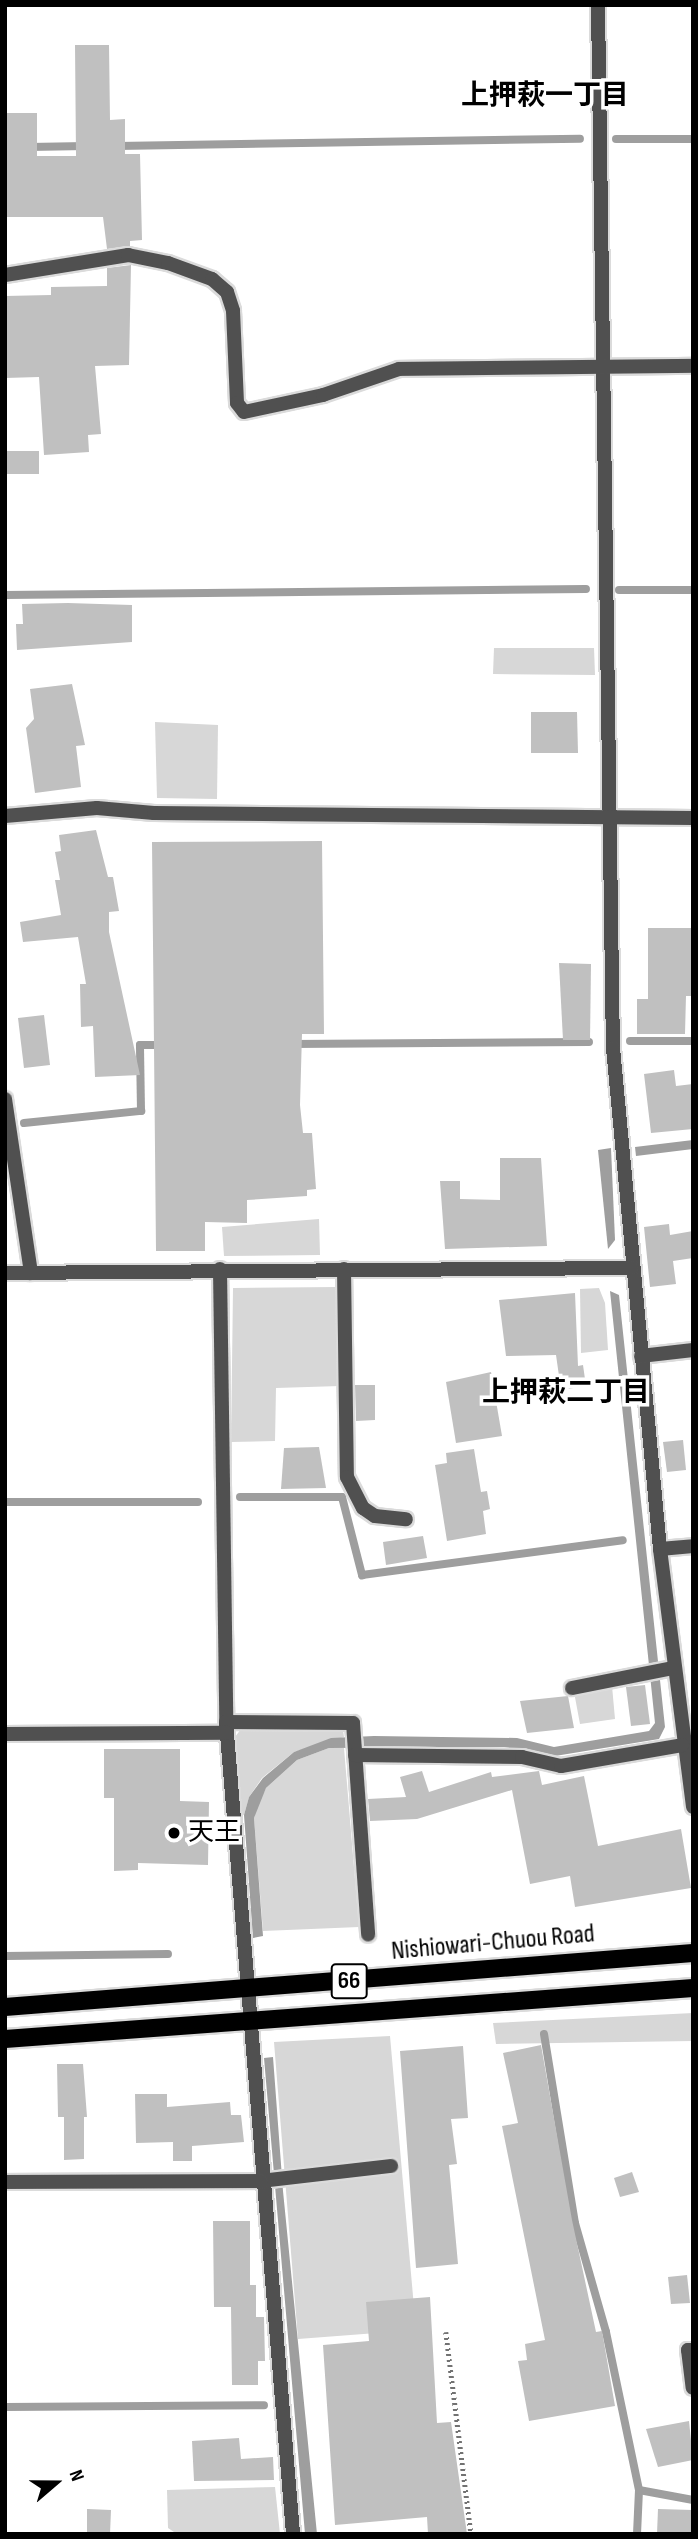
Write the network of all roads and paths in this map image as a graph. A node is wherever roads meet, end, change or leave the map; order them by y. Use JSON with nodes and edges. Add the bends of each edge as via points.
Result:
{"nodes":[{"id":1,"x":598,"y":5,"type":"edge"},
{"id":2,"x":5,"y":275,"type":"edge"},
{"id":3,"x":693,"y":366,"type":"edge"},
{"id":4,"x":601,"y":368,"type":"junction"},
{"id":5,"x":5,"y":816,"type":"edge"},
{"id":6,"x":607,"y":818,"type":"junction"},
{"id":7,"x":693,"y":818,"type":"edge"},
{"id":8,"x":5,"y":1099,"type":"edge"},
{"id":9,"x":632,"y":1268,"type":"junction"},
{"id":10,"x":220,"y":1269,"type":"junction"},
{"id":11,"x":344,"y":1269,"type":"junction"},
{"id":12,"x":5,"y":1273,"type":"edge"},
{"id":13,"x":32,"y":1273,"type":"junction"},
{"id":14,"x":693,"y":1350,"type":"edge"},
{"id":15,"x":640,"y":1356,"type":"junction"},
{"id":16,"x":406,"y":1519,"type":"dead end"},
{"id":17,"x":693,"y":1546,"type":"edge"},
{"id":18,"x":660,"y":1549,"type":"junction"},
{"id":19,"x":661,"y":1670,"type":"junction"},
{"id":20,"x":572,"y":1688,"type":"dead end"},
{"id":21,"x":227,"y":1728,"type":"junction"},
{"id":22,"x":5,"y":1734,"type":"edge"},
{"id":23,"x":682,"y":1745,"type":"junction"},
{"id":24,"x":355,"y":1753,"type":"junction"},
{"id":25,"x":693,"y":1807,"type":"edge"},
{"id":26,"x":368,"y":1934,"type":"dead end"},
{"id":27,"x":693,"y":1952,"type":"edge"},
{"id":28,"x":693,"y":1988,"type":"edge"},
{"id":29,"x":247,"y":1990,"type":"junction"},
{"id":30,"x":5,"y":2007,"type":"edge"},
{"id":31,"x":249,"y":2022,"type":"junction"},
{"id":32,"x":5,"y":2039,"type":"edge"},
{"id":33,"x":391,"y":2165,"type":"dead end"},
{"id":34,"x":272,"y":2180,"type":"junction"},
{"id":35,"x":5,"y":2182,"type":"edge"},
{"id":36,"x":446,"y":2332,"type":"dead end"},
{"id":37,"x":693,"y":2350,"type":"edge"},
{"id":38,"x":693,"y":2388,"type":"edge"},
{"id":39,"x":293,"y":2534,"type":"edge"},
{"id":40,"x":471,"y":2534,"type":"edge"}],
"edges":[{"from":1,"to":4,"type":"street"},
{"from":2,"to":4,"type":"street","via":[[128,255],[212,279],[227,292],[233,311],[237,403],[244,412],[323,395],[399,369]]},
{"from":3,"to":4,"type":"street"},
{"from":4,"to":6,"type":"street"},
{"from":5,"to":6,"type":"street","via":[[97,808],[154,813]]},
{"from":6,"to":7,"type":"street"},
{"from":6,"to":9,"type":"street","via":[[613,1048]]},
{"from":8,"to":13,"type":"street"},
{"from":9,"to":11,"type":"street"},
{"from":9,"to":15,"type":"street"},
{"from":10,"to":11,"type":"street"},
{"from":10,"to":13,"type":"street"},
{"from":10,"to":21,"type":"street"},
{"from":11,"to":16,"type":"street","via":[[347,1476],[363,1508],[375,1516]]},
{"from":12,"to":13,"type":"street"},
{"from":14,"to":15,"type":"street"},
{"from":15,"to":18,"type":"street"},
{"from":17,"to":18,"type":"street"},
{"from":18,"to":19,"type":"street"},
{"from":19,"to":20,"type":"street"},
{"from":19,"to":23,"type":"street"},
{"from":21,"to":22,"type":"street"},
{"from":21,"to":24,"type":"street","via":[[353,1723]]},
{"from":21,"to":29,"type":"street"},
{"from":23,"to":24,"type":"street","via":[[561,1766],[522,1757]]},
{"from":23,"to":25,"type":"street"},
{"from":24,"to":26,"type":"street"},
{"from":27,"to":29,"type":"main road","name":"Nishiowari-Chuou Road","number":"66"},
{"from":28,"to":31,"type":"main road","number":"66"},
{"from":29,"to":30,"type":"main road","name":"Nishiowari-Chuou Road","number":"66"},
{"from":29,"to":31,"type":"street"},
{"from":31,"to":32,"type":"main road","number":"66"},
{"from":31,"to":34,"type":"street"},
{"from":33,"to":34,"type":"street"},
{"from":34,"to":35,"type":"street"},
{"from":34,"to":39,"type":"street"},
{"from":36,"to":40,"type":"path"},
{"from":37,"to":38,"type":"street","via":[[688,2350]]}]}
